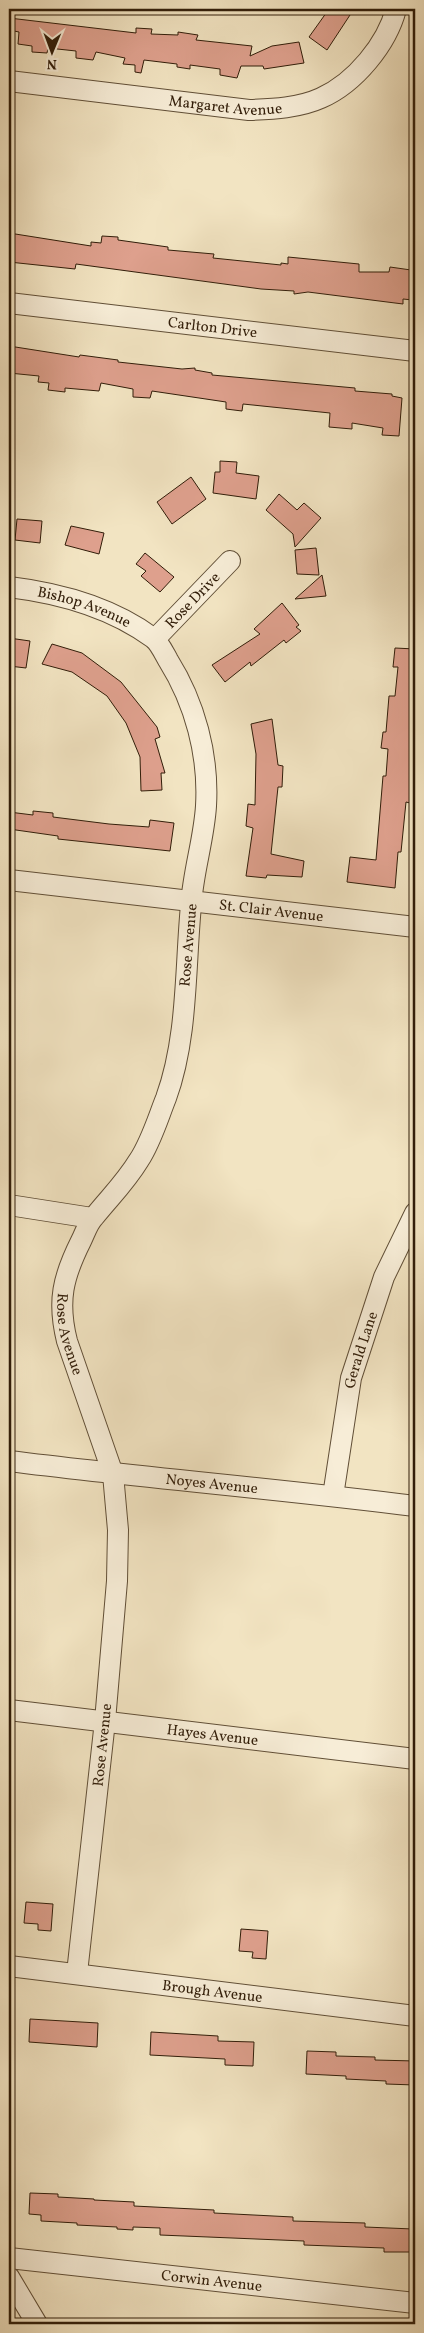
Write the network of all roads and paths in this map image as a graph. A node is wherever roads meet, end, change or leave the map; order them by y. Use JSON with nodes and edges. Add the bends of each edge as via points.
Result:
{"nodes":[{"id":1,"x":396,"y":9,"type":"edge"},
{"id":2,"x":9,"y":81,"type":"edge"},
{"id":3,"x":9,"y":303,"type":"edge"},
{"id":4,"x":415,"y":351,"type":"edge"},
{"id":5,"x":230,"y":561,"type":"dead end"},
{"id":6,"x":9,"y":587,"type":"edge"},
{"id":7,"x":155,"y":639,"type":"junction"},
{"id":8,"x":9,"y":880,"type":"edge"},
{"id":9,"x":191,"y":901,"type":"junction"},
{"id":10,"x":415,"y":926,"type":"edge"},
{"id":11,"x":9,"y":1206,"type":"edge"},
{"id":12,"x":415,"y":1213,"type":"edge"},
{"id":13,"x":92,"y":1218,"type":"junction"},
{"id":14,"x":9,"y":1461,"type":"edge"},
{"id":15,"x":113,"y":1474,"type":"junction"},
{"id":16,"x":333,"y":1496,"type":"junction"},
{"id":17,"x":415,"y":1506,"type":"edge"},
{"id":18,"x":9,"y":1710,"type":"edge"},
{"id":19,"x":105,"y":1721,"type":"junction"},
{"id":20,"x":415,"y":1758,"type":"edge"},
{"id":21,"x":9,"y":1966,"type":"edge"},
{"id":22,"x":77,"y":1973,"type":"junction"},
{"id":23,"x":415,"y":2016,"type":"edge"},
{"id":24,"x":9,"y":2258,"type":"edge"},
{"id":25,"x":9,"y":2277,"type":"edge"},
{"id":26,"x":415,"y":2303,"type":"edge"},
{"id":27,"x":37,"y":2324,"type":"edge"}],
"edges":[{"from":1,"to":2,"type":"street","name":"Margaret Avenue","via":[[382,41],[347,81],[321,98],[278,109],[249,110]]},
{"from":3,"to":4,"type":"street","name":"Carlton Drive"},
{"from":5,"to":7,"type":"street","name":"Rose Drive"},
{"from":6,"to":7,"type":"street","name":"Bishop Avenue","via":[[80,601]]},
{"from":7,"to":9,"type":"street","name":"Rose Avenue","via":[[183,684],[205,759],[206,807]]},
{"from":8,"to":9,"type":"street","name":"St. Clair Avenue"},
{"from":9,"to":10,"type":"street","name":"St. Clair Avenue"},
{"from":9,"to":13,"type":"street","name":"Rose Avenue","via":[[175,1068],[141,1158],[120,1189]]},
{"from":11,"to":13,"type":"street"},
{"from":12,"to":16,"type":"street","name":"Gerald Lane","via":[[384,1277],[351,1378]]},
{"from":13,"to":15,"type":"street","name":"Rose Avenue","via":[[71,1261],[62,1291],[62,1318]]},
{"from":14,"to":15,"type":"street","name":"Noyes Avenue"},
{"from":15,"to":16,"type":"street","name":"Noyes Avenue"},
{"from":15,"to":19,"type":"street","name":"Rose Avenue","via":[[118,1530],[117,1581]]},
{"from":16,"to":17,"type":"street","name":"Noyes Avenue"},
{"from":18,"to":19,"type":"street","name":"Hayes Avenue"},
{"from":19,"to":20,"type":"street","name":"Hayes Avenue"},
{"from":19,"to":22,"type":"street","name":"Rose Avenue"},
{"from":21,"to":22,"type":"street","name":"Brough Avenue"},
{"from":22,"to":23,"type":"street","name":"Brough Avenue"},
{"from":24,"to":26,"type":"street","name":"Corwin Avenue"},
{"from":25,"to":27,"type":"street"}]}
